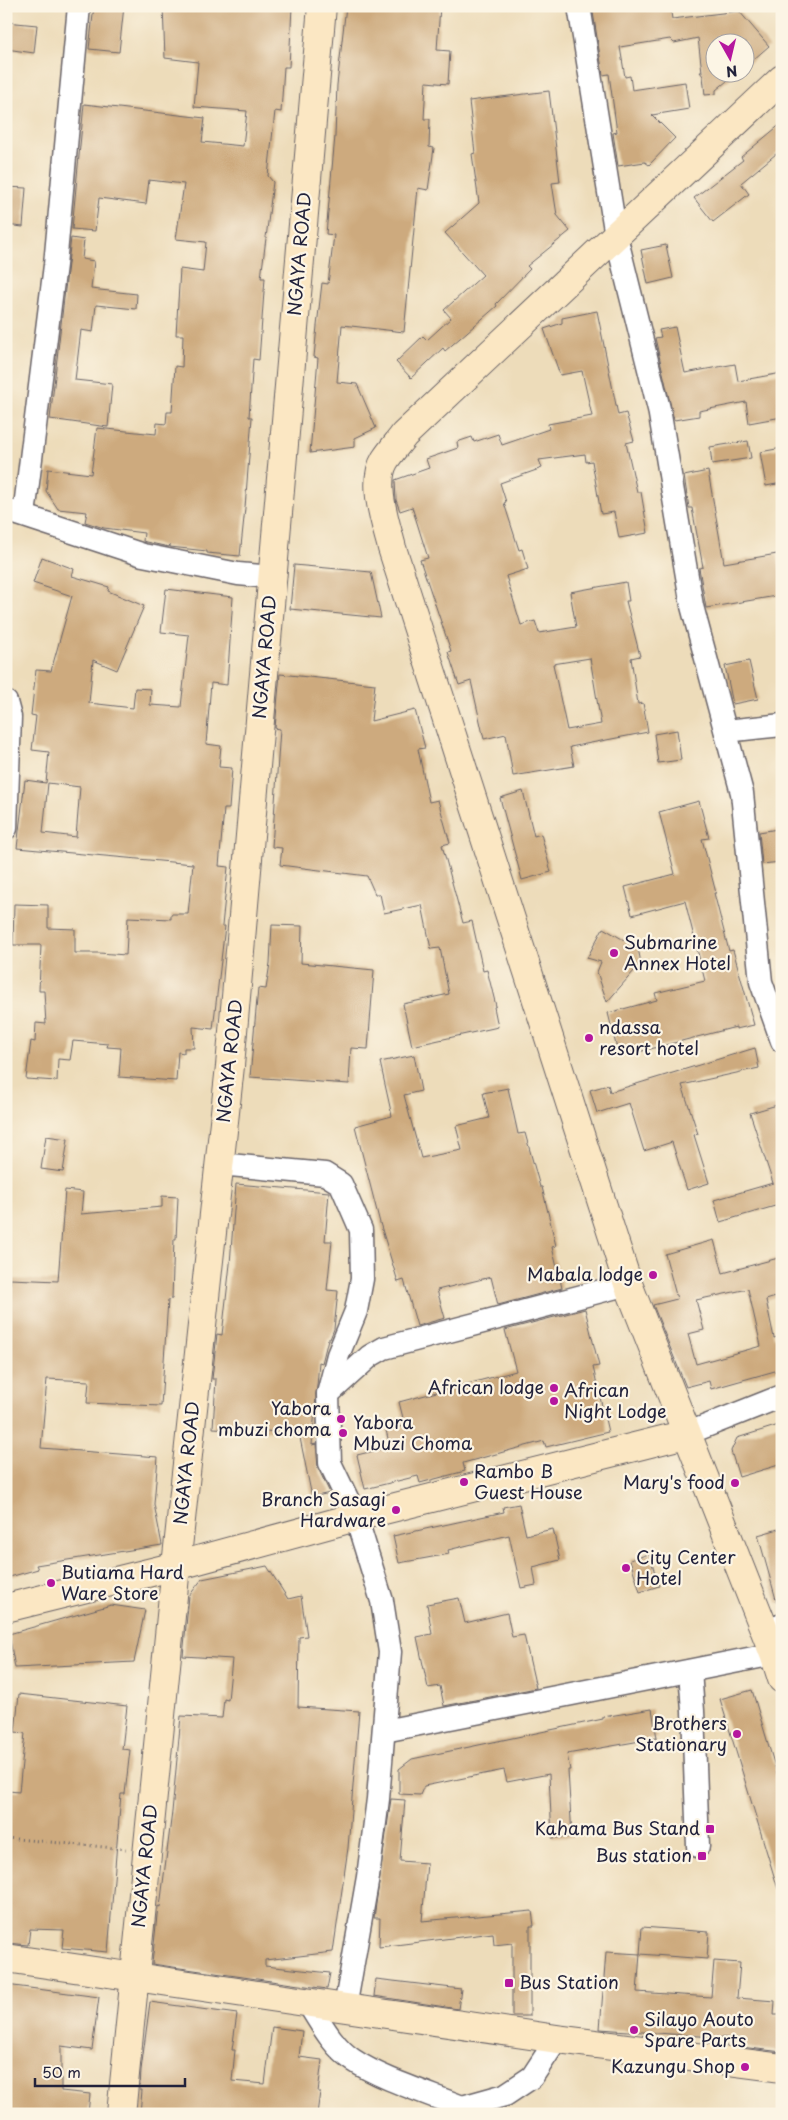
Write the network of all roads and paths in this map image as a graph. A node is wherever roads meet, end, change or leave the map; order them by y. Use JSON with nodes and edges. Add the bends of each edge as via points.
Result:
{"nodes":[{"id":1,"x":80,"y":6,"type":"edge"},
{"id":2,"x":322,"y":6,"type":"edge"},
{"id":3,"x":579,"y":6,"type":"edge"},
{"id":4,"x":782,"y":79,"type":"edge"},
{"id":5,"x":616,"y":236,"type":"junction"},
{"id":6,"x":15,"y":513,"type":"edge"},
{"id":7,"x":272,"y":577,"type":"junction"},
{"id":8,"x":6,"y":702,"type":"edge"},
{"id":9,"x":782,"y":725,"type":"edge"},
{"id":10,"x":726,"y":731,"type":"junction"},
{"id":11,"x":6,"y":828,"type":"edge"},
{"id":12,"x":782,"y":1041,"type":"edge"},
{"id":13,"x":219,"y":1164,"type":"junction"},
{"id":14,"x":628,"y":1284,"type":"junction"},
{"id":15,"x":328,"y":1394,"type":"junction"},
{"id":16,"x":782,"y":1396,"type":"edge"},
{"id":17,"x":686,"y":1434,"type":"junction"},
{"id":18,"x":356,"y":1517,"type":"junction"},
{"id":19,"x":176,"y":1566,"type":"junction"},
{"id":20,"x":6,"y":1608,"type":"edge"},
{"id":21,"x":774,"y":1637,"type":"edge"},
{"id":22,"x":690,"y":1671,"type":"junction"},
{"id":23,"x":782,"y":1680,"type":"edge"},
{"id":24,"x":384,"y":1731,"type":"junction"},
{"id":25,"x":6,"y":1838,"type":"edge"},
{"id":26,"x":698,"y":1846,"type":"dead end"},
{"id":27,"x":146,"y":1851,"type":"junction"},
{"id":28,"x":6,"y":1958,"type":"edge"},
{"id":29,"x":134,"y":1977,"type":"junction"},
{"id":30,"x":308,"y":2003,"type":"junction"},
{"id":31,"x":345,"y":2008,"type":"junction"},
{"id":32,"x":557,"y":2039,"type":"junction"},
{"id":33,"x":782,"y":2068,"type":"edge"},
{"id":34,"x":462,"y":2110,"type":"edge"},
{"id":35,"x":121,"y":2114,"type":"edge"}],
"edges":[{"from":1,"to":6,"type":"street","via":[[55,265]]},
{"from":2,"to":7,"type":"street","name":"NGAYA ROAD"},
{"from":3,"to":5,"type":"street"},
{"from":4,"to":5,"type":"street"},
{"from":5,"to":10,"type":"street","via":[[659,409],[692,606]]},
{"from":5,"to":14,"type":"street","via":[[404,435],[384,461],[380,474],[380,499],[392,548]]},
{"from":6,"to":7,"type":"street","via":[[143,555],[238,574]]},
{"from":7,"to":13,"type":"street","name":"NGAYA ROAD"},
{"from":8,"to":11,"type":"street","via":[[10,717]]},
{"from":9,"to":10,"type":"street"},
{"from":10,"to":12,"type":"street","via":[[742,793],[761,982]]},
{"from":13,"to":15,"type":"street","via":[[325,1174],[341,1184],[361,1230],[362,1279],[356,1311],[338,1355]]},
{"from":13,"to":19,"type":"street","name":"NGAYA ROAD"},
{"from":14,"to":15,"type":"street","via":[[384,1348],[370,1356]]},
{"from":14,"to":17,"type":"street"},
{"from":15,"to":18,"type":"street","via":[[330,1463]]},
{"from":16,"to":17,"type":"street"},
{"from":17,"to":18,"type":"street"},
{"from":17,"to":21,"type":"street"},
{"from":18,"to":19,"type":"street"},
{"from":18,"to":24,"type":"street","via":[[382,1601],[390,1652]]},
{"from":19,"to":20,"type":"street"},
{"from":19,"to":27,"type":"street","name":"NGAYA ROAD"},
{"from":21,"to":22,"type":"street"},
{"from":21,"to":23,"type":"street"},
{"from":22,"to":24,"type":"street"},
{"from":22,"to":26,"type":"street"},
{"from":24,"to":31,"type":"street","via":[[368,1877]]},
{"from":25,"to":27,"type":"path"},
{"from":27,"to":29,"type":"street","name":"NGAYA ROAD"},
{"from":28,"to":29,"type":"street"},
{"from":29,"to":30,"type":"street"},
{"from":29,"to":35,"type":"street","name":"NGAYA ROAD"},
{"from":30,"to":31,"type":"street"},
{"from":30,"to":34,"type":"street","via":[[330,2038],[352,2060]]},
{"from":31,"to":32,"type":"street"},
{"from":32,"to":33,"type":"street"},
{"from":32,"to":34,"type":"street","via":[[532,2077],[505,2095]]}]}
